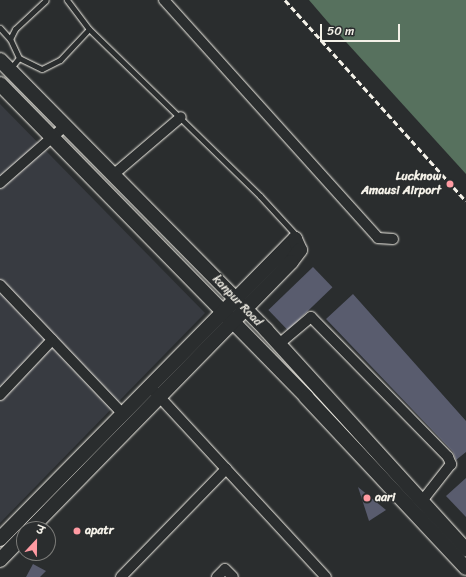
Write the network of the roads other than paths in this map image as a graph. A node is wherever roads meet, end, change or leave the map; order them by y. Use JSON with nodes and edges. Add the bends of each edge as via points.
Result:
{"nodes":[{"id":1,"x":46,"y":0,"type":"edge"},
{"id":2,"x":67,"y":0,"type":"edge"},
{"id":3,"x":164,"y":0,"type":"edge"},
{"id":4,"x":0,"y":28,"type":"edge"},
{"id":5,"x":89,"y":29,"type":"junction"},
{"id":6,"x":10,"y":38,"type":"junction"},
{"id":7,"x":19,"y":58,"type":"junction"},
{"id":8,"x":5,"y":65,"type":"edge"},
{"id":9,"x":0,"y":84,"type":"edge"},
{"id":10,"x":181,"y":117,"type":"junction"},
{"id":11,"x":65,"y":126,"type":"junction"},
{"id":12,"x":52,"y":138,"type":"junction"},
{"id":13,"x":113,"y":175,"type":"junction"},
{"id":14,"x":0,"y":183,"type":"edge"},
{"id":15,"x":294,"y":239,"type":"joint"},
{"id":16,"x":393,"y":239,"type":"dead end"},
{"id":17,"x":0,"y":285,"type":"edge"},
{"id":18,"x":240,"y":304,"type":"junction"},
{"id":19,"x":228,"y":316,"type":"junction"},
{"id":20,"x":52,"y":340,"type":"junction"},
{"id":21,"x":279,"y":344,"type":"junction"},
{"id":22,"x":155,"y":391,"type":"junction"},
{"id":23,"x":0,"y":394,"type":"edge"},
{"id":24,"x":122,"y":414,"type":"junction"},
{"id":25,"x":226,"y":469,"type":"junction"},
{"id":26,"x":422,"y":501,"type":"junction"},
{"id":27,"x":37,"y":521,"type":"edge"},
{"id":28,"x":0,"y":540,"type":"edge"},
{"id":29,"x":16,"y":543,"type":"edge"},
{"id":30,"x":466,"y":550,"type":"edge"},
{"id":31,"x":0,"y":560,"type":"edge"},
{"id":32,"x":466,"y":568,"type":"edge"},
{"id":33,"x":121,"y":577,"type":"edge"},
{"id":34,"x":217,"y":577,"type":"edge"},
{"id":35,"x":232,"y":577,"type":"edge"},
{"id":36,"x":326,"y":577,"type":"edge"}],
"edges":[{"from":1,"to":6,"type":"lane","via":[[15,28]]},
{"from":2,"to":5,"type":"lane"},
{"from":3,"to":16,"type":"street","via":[[378,238]]},
{"from":4,"to":6,"type":"lane"},
{"from":5,"to":7,"type":"lane","via":[[60,60],[42,68]]},
{"from":5,"to":10,"type":"lane"},
{"from":6,"to":7,"type":"lane"},
{"from":7,"to":8,"type":"lane"},
{"from":8,"to":11,"type":"street","name":"kanpur Road"},
{"from":9,"to":12,"type":"street"},
{"from":10,"to":13,"type":"street"},
{"from":10,"to":15,"type":"lane","via":[[260,196],[294,234]]},
{"from":11,"to":12,"type":"street"},
{"from":11,"to":13,"type":"street","name":"kanpur Road"},
{"from":12,"to":14,"type":"street"},
{"from":12,"to":19,"type":"street"},
{"from":13,"to":18,"type":"street","name":"kanpur Road"},
{"from":15,"to":18,"type":"street"},
{"from":17,"to":20,"type":"street"},
{"from":18,"to":19,"type":"street"},
{"from":18,"to":21,"type":"street","name":"kanpur Road"},
{"from":19,"to":22,"type":"street"},
{"from":19,"to":32,"type":"street"},
{"from":20,"to":23,"type":"street"},
{"from":20,"to":24,"type":"street"},
{"from":21,"to":26,"type":"street","name":"kanpur Road"},
{"from":21,"to":26,"type":"street","via":[[311,317],[448,457],[451,464]]},
{"from":22,"to":24,"type":"street"},
{"from":22,"to":25,"type":"street"},
{"from":22,"to":27,"type":"street"},
{"from":24,"to":28,"type":"street"},
{"from":25,"to":33,"type":"street"},
{"from":25,"to":36,"type":"street"},
{"from":26,"to":30,"type":"street","name":"kanpur Road"},
{"from":29,"to":31,"type":"street"},
{"from":34,"to":35,"type":"street","via":[[225,569]]}]}
